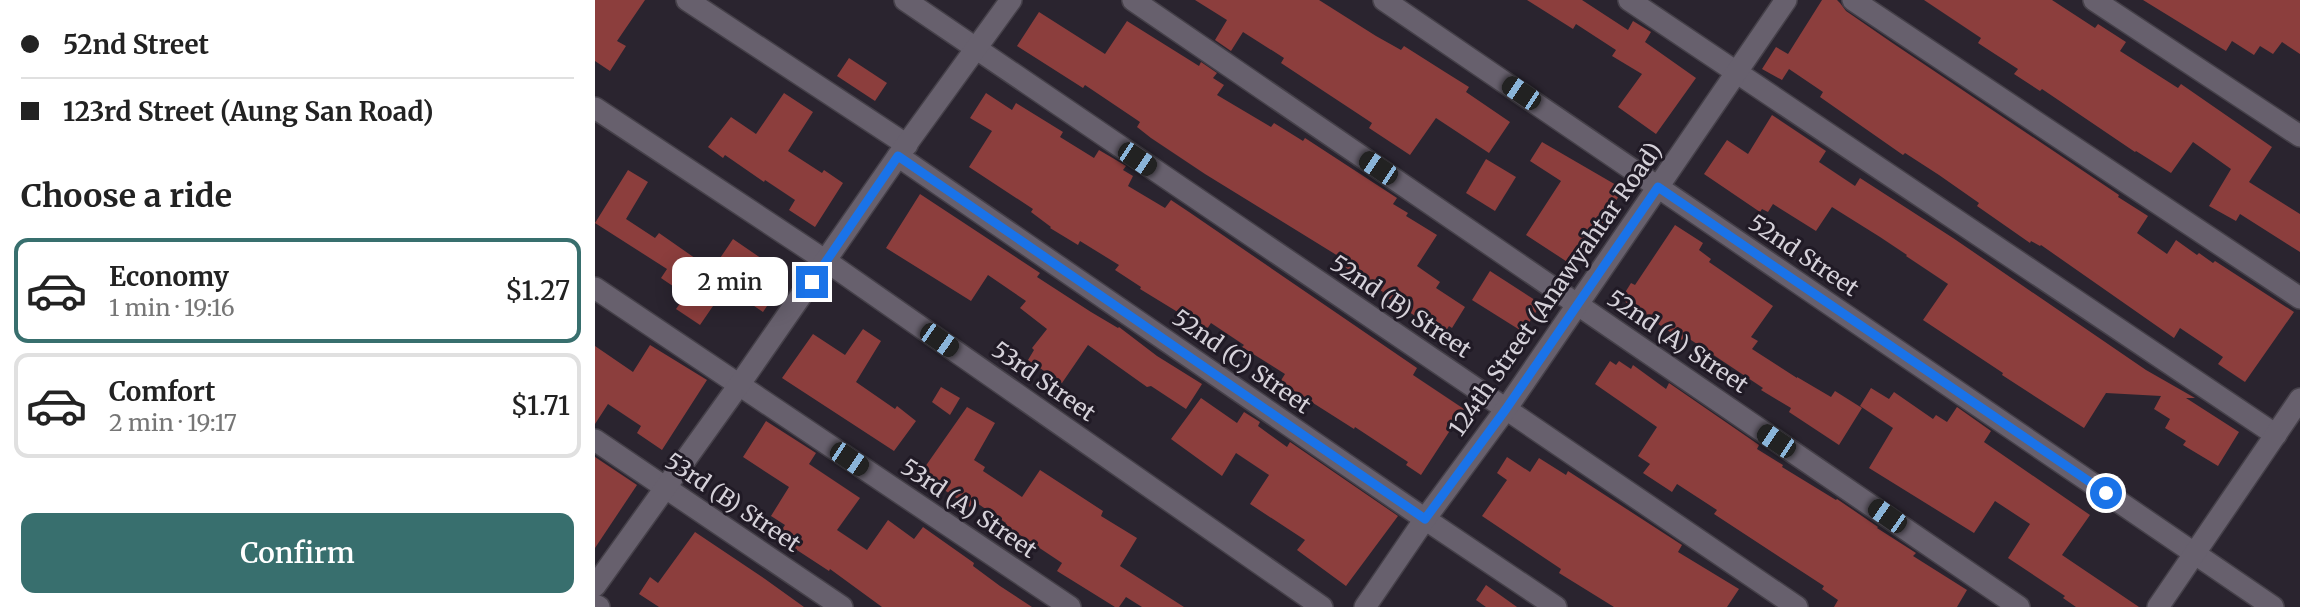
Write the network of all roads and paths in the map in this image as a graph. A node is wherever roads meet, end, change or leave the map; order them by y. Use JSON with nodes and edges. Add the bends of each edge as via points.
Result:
{"nodes":[{"id":1,"x":687,"y":0,"type":"edge"},
{"id":2,"x":905,"y":0,"type":"edge"},
{"id":3,"x":1011,"y":0,"type":"edge"},
{"id":4,"x":1133,"y":0,"type":"edge"},
{"id":5,"x":1384,"y":0,"type":"edge"},
{"id":6,"x":1629,"y":0,"type":"edge"},
{"id":7,"x":1786,"y":0,"type":"edge"},
{"id":8,"x":1853,"y":0,"type":"edge"},
{"id":9,"x":2094,"y":0,"type":"edge"},
{"id":10,"x":975,"y":50,"type":"junction"},
{"id":11,"x":1736,"y":74,"type":"junction"},
{"id":12,"x":595,"y":107,"type":"edge"},
{"id":13,"x":2300,"y":136,"type":"edge"},
{"id":14,"x":902,"y":151,"type":"junction"},
{"id":15,"x":1658,"y":187,"type":"junction"},
{"id":16,"x":826,"y":261,"type":"junction"},
{"id":17,"x":595,"y":288,"type":"edge"},
{"id":18,"x":2300,"y":298,"type":"edge"},
{"id":19,"x":1578,"y":305,"type":"junction"},
{"id":20,"x":739,"y":386,"type":"junction"},
{"id":21,"x":2300,"y":399,"type":"edge"},
{"id":22,"x":1506,"y":409,"type":"junction"},
{"id":23,"x":2276,"y":435,"type":"junction"},
{"id":24,"x":595,"y":440,"type":"edge"},
{"id":25,"x":664,"y":488,"type":"junction"},
{"id":26,"x":1425,"y":519,"type":"junction"},
{"id":27,"x":2195,"y":554,"type":"junction"},
{"id":28,"x":595,"y":586,"type":"edge"},
{"id":29,"x":842,"y":607,"type":"edge"},
{"id":30,"x":1069,"y":607,"type":"edge"},
{"id":31,"x":1322,"y":607,"type":"edge"},
{"id":32,"x":1365,"y":607,"type":"edge"},
{"id":33,"x":1556,"y":607,"type":"edge"},
{"id":34,"x":1797,"y":607,"type":"edge"},
{"id":35,"x":2019,"y":607,"type":"edge"},
{"id":36,"x":2158,"y":607,"type":"edge"},
{"id":37,"x":2273,"y":607,"type":"edge"}],
"edges":[{"from":1,"to":14,"type":"street","name":"52nd (C) Street"},
{"from":2,"to":10,"type":"street","name":"52nd (B) Street"},
{"from":3,"to":10,"type":"street"},
{"from":4,"to":19,"type":"street","name":"52nd (A) Street"},
{"from":5,"to":15,"type":"street","name":"52nd Street"},
{"from":6,"to":11,"type":"street"},
{"from":7,"to":11,"type":"street","name":"124th Street (Anawyahtar Road)"},
{"from":8,"to":18,"type":"street"},
{"from":9,"to":13,"type":"street"},
{"from":10,"to":14,"type":"street"},
{"from":10,"to":22,"type":"street","name":"52nd (B) Street"},
{"from":11,"to":15,"type":"street","name":"124th Street (Anawyahtar Road)"},
{"from":11,"to":23,"type":"street"},
{"from":12,"to":16,"type":"street","name":"53rd Street"},
{"from":14,"to":16,"type":"street"},
{"from":14,"to":26,"type":"street","name":"52nd (C) Street"},
{"from":15,"to":19,"type":"street","name":"124th Street (Anawyahtar Road)"},
{"from":15,"to":27,"type":"street","name":"52nd Street"},
{"from":16,"to":20,"type":"street"},
{"from":16,"to":31,"type":"street","name":"53rd Street"},
{"from":17,"to":20,"type":"street","name":"53rd (A) Street"},
{"from":19,"to":22,"type":"street","name":"124th Street (Anawyahtar Road)"},
{"from":19,"to":35,"type":"street","name":"52nd (A) Street"},
{"from":20,"to":25,"type":"street"},
{"from":20,"to":30,"type":"street","name":"53rd (A) Street"},
{"from":21,"to":23,"type":"street"},
{"from":22,"to":26,"type":"street","name":"124th Street (Anawyahtar Road)"},
{"from":22,"to":34,"type":"street","name":"52nd (B) Street"},
{"from":23,"to":27,"type":"street"},
{"from":24,"to":25,"type":"street","name":"53rd (B) Street"},
{"from":25,"to":28,"type":"street"},
{"from":25,"to":29,"type":"street","name":"53rd (B) Street"},
{"from":26,"to":32,"type":"street","name":"124th Street (Anawyahtar Road)"},
{"from":26,"to":33,"type":"street","name":"52nd (C) Street"},
{"from":27,"to":36,"type":"street"},
{"from":27,"to":37,"type":"street","name":"52nd Street"}]}
